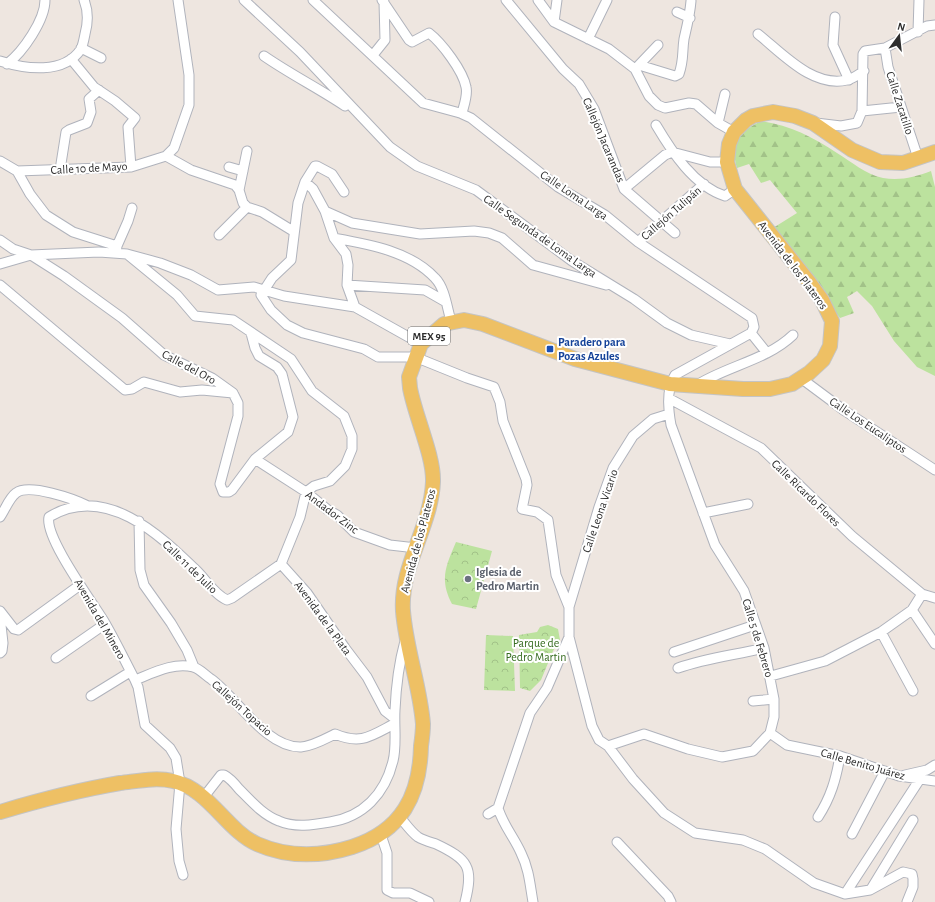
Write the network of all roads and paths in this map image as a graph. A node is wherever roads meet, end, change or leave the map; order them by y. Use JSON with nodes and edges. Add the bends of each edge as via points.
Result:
{"nodes":[{"id":1,"x":45,"y":0,"type":"edge"},
{"id":2,"x":84,"y":0,"type":"edge"},
{"id":3,"x":178,"y":0,"type":"edge"},
{"id":4,"x":244,"y":0,"type":"edge"},
{"id":5,"x":313,"y":0,"type":"edge"},
{"id":6,"x":506,"y":0,"type":"edge"},
{"id":7,"x":538,"y":0,"type":"edge"},
{"id":8,"x":557,"y":0,"type":"edge"},
{"id":9,"x":606,"y":0,"type":"edge"},
{"id":10,"x":919,"y":0,"type":"edge"},
{"id":11,"x":383,"y":1,"type":"edge"},
{"id":12,"x":691,"y":1,"type":"edge"},
{"id":13,"x":677,"y":12,"type":"dead end"},
{"id":14,"x":834,"y":17,"type":"dead end"},
{"id":15,"x":690,"y":18,"type":"junction"},
{"id":16,"x":554,"y":22,"type":"junction"},
{"id":17,"x":935,"y":25,"type":"edge"},
{"id":18,"x":918,"y":32,"type":"junction"},
{"id":19,"x":758,"y":34,"type":"dead end"},
{"id":20,"x":588,"y":39,"type":"junction"},
{"id":21,"x":81,"y":48,"type":"junction"},
{"id":22,"x":885,"y":48,"type":"junction"},
{"id":23,"x":655,"y":49,"type":"dead end"},
{"id":24,"x":373,"y":55,"type":"junction"},
{"id":25,"x":264,"y":56,"type":"dead end"},
{"id":26,"x":101,"y":58,"type":"dead end"},
{"id":27,"x":71,"y":59,"type":"junction"},
{"id":28,"x":3,"y":62,"type":"edge"},
{"id":29,"x":637,"y":67,"type":"junction"},
{"id":30,"x":864,"y":71,"type":"junction"},
{"id":31,"x":849,"y":80,"type":"junction"},
{"id":32,"x":99,"y":90,"type":"junction"},
{"id":33,"x":725,"y":94,"type":"dead end"},
{"id":34,"x":901,"y":107,"type":"junction"},
{"id":35,"x":862,"y":112,"type":"junction"},
{"id":36,"x":460,"y":113,"type":"junction"},
{"id":37,"x":358,"y":115,"type":"junction"},
{"id":38,"x":718,"y":123,"type":"junction"},
{"id":39,"x":813,"y":123,"type":"junction"},
{"id":40,"x":656,"y":125,"type":"dead end"},
{"id":41,"x":734,"y":132,"type":"junction"},
{"id":42,"x":247,"y":151,"type":"dead end"},
{"id":43,"x":672,"y":152,"type":"junction"},
{"id":44,"x":935,"y":152,"type":"edge"},
{"id":45,"x":166,"y":156,"type":"junction"},
{"id":46,"x":918,"y":158,"type":"junction"},
{"id":47,"x":0,"y":161,"type":"edge"},
{"id":48,"x":727,"y":162,"type":"junction"},
{"id":49,"x":131,"y":167,"type":"junction"},
{"id":50,"x":229,"y":167,"type":"dead end"},
{"id":51,"x":60,"y":170,"type":"junction"},
{"id":52,"x":244,"y":171,"type":"junction"},
{"id":53,"x":17,"y":172,"type":"junction"},
{"id":54,"x":305,"y":182,"type":"junction"},
{"id":55,"x":704,"y":184,"type":"junction"},
{"id":56,"x":624,"y":189,"type":"junction"},
{"id":57,"x":239,"y":190,"type":"junction"},
{"id":58,"x":344,"y":192,"type":"dead end"},
{"id":59,"x":730,"y":193,"type":"junction"},
{"id":60,"x":247,"y":207,"type":"junction"},
{"id":61,"x":132,"y":208,"type":"dead end"},
{"id":62,"x":325,"y":211,"type":"junction"},
{"id":63,"x":661,"y":221,"type":"junction"},
{"id":64,"x":294,"y":231,"type":"junction"},
{"id":65,"x":675,"y":233,"type":"dead end"},
{"id":66,"x":218,"y":235,"type":"dead end"},
{"id":67,"x":334,"y":238,"type":"junction"},
{"id":68,"x":0,"y":240,"type":"edge"},
{"id":69,"x":638,"y":242,"type":"junction"},
{"id":70,"x":116,"y":250,"type":"junction"},
{"id":71,"x":127,"y":254,"type":"junction"},
{"id":72,"x":31,"y":255,"type":"junction"},
{"id":73,"x":0,"y":264,"type":"edge"},
{"id":74,"x":0,"y":285,"type":"edge"},
{"id":75,"x":347,"y":285,"type":"junction"},
{"id":76,"x":616,"y":288,"type":"junction"},
{"id":77,"x":263,"y":290,"type":"junction"},
{"id":78,"x":446,"y":302,"type":"junction"},
{"id":79,"x":355,"y":307,"type":"junction"},
{"id":80,"x":450,"y":321,"type":"junction"},
{"id":81,"x":251,"y":333,"type":"junction"},
{"id":82,"x":751,"y":333,"type":"junction"},
{"id":83,"x":793,"y":335,"type":"dead end"},
{"id":84,"x":421,"y":344,"type":"junction"},
{"id":85,"x":730,"y":344,"type":"junction"},
{"id":86,"x":768,"y":353,"type":"junction"},
{"id":87,"x":415,"y":357,"type":"junction"},
{"id":88,"x":802,"y":379,"type":"junction"},
{"id":89,"x":670,"y":384,"type":"junction"},
{"id":90,"x":696,"y":385,"type":"junction"},
{"id":91,"x":233,"y":393,"type":"junction"},
{"id":92,"x":670,"y":399,"type":"junction"},
{"id":93,"x":669,"y":414,"type":"junction"},
{"id":94,"x":255,"y":459,"type":"junction"},
{"id":95,"x":935,"y":470,"type":"edge"},
{"id":96,"x":306,"y":492,"type":"junction"},
{"id":97,"x":748,"y":504,"type":"dead end"},
{"id":98,"x":90,"y":506,"type":"junction"},
{"id":99,"x":119,"y":511,"type":"joint"},
{"id":100,"x":703,"y":513,"type":"junction"},
{"id":101,"x":0,"y":517,"type":"edge"},
{"id":102,"x":138,"y":521,"type":"junction"},
{"id":103,"x":416,"y":548,"type":"junction"},
{"id":104,"x":281,"y":564,"type":"junction"},
{"id":105,"x":80,"y":586,"type":"junction"},
{"id":106,"x":922,"y":594,"type":"junction"},
{"id":107,"x":935,"y":598,"type":"edge"},
{"id":108,"x":569,"y":607,"type":"junction"},
{"id":109,"x":912,"y":610,"type":"junction"},
{"id":110,"x":0,"y":611,"type":"edge"},
{"id":111,"x":0,"y":616,"type":"edge"},
{"id":112,"x":105,"y":624,"type":"junction"},
{"id":113,"x":755,"y":625,"type":"junction"},
{"id":114,"x":881,"y":632,"type":"junction"},
{"id":115,"x":569,"y":637,"type":"junction"},
{"id":116,"x":406,"y":638,"type":"junction"},
{"id":117,"x":935,"y":644,"type":"edge"},
{"id":118,"x":764,"y":648,"type":"junction"},
{"id":119,"x":674,"y":652,"type":"dead end"},
{"id":120,"x":0,"y":653,"type":"edge"},
{"id":121,"x":56,"y":658,"type":"dead end"},
{"id":122,"x":194,"y":667,"type":"junction"},
{"id":123,"x":678,"y":668,"type":"dead end"},
{"id":124,"x":133,"y":676,"type":"junction"},
{"id":125,"x":770,"y":676,"type":"junction"},
{"id":126,"x":912,"y":690,"type":"dead end"},
{"id":127,"x":91,"y":696,"type":"dead end"},
{"id":128,"x":774,"y":699,"type":"junction"},
{"id":129,"x":753,"y":701,"type":"dead end"},
{"id":130,"x":394,"y":721,"type":"junction"},
{"id":131,"x":770,"y":733,"type":"junction"},
{"id":132,"x":608,"y":746,"type":"junction"},
{"id":133,"x":840,"y":756,"type":"junction"},
{"id":134,"x":935,"y":765,"type":"edge"},
{"id":135,"x":885,"y":771,"type":"junction"},
{"id":136,"x":899,"y":776,"type":"junction"},
{"id":137,"x":920,"y":779,"type":"junction"},
{"id":138,"x":935,"y":781,"type":"edge"},
{"id":139,"x":180,"y":783,"type":"junction"},
{"id":140,"x":203,"y":798,"type":"junction"},
{"id":141,"x":31,"y":803,"type":"junction"},
{"id":142,"x":0,"y":806,"type":"edge"},
{"id":143,"x":498,"y":808,"type":"junction"},
{"id":144,"x":0,"y":812,"type":"edge"},
{"id":145,"x":488,"y":814,"type":"dead end"},
{"id":146,"x":399,"y":816,"type":"junction"},
{"id":147,"x":818,"y":816,"type":"dead end"},
{"id":148,"x":913,"y":820,"type":"dead end"},
{"id":149,"x":852,"y":834,"type":"dead end"},
{"id":150,"x":381,"y":835,"type":"junction"},
{"id":151,"x":617,"y":842,"type":"dead end"},
{"id":152,"x":183,"y":875,"type":"dead end"},
{"id":153,"x":870,"y":890,"type":"junction"},
{"id":154,"x":845,"y":894,"type":"junction"},
{"id":155,"x":429,"y":902,"type":"edge"},
{"id":156,"x":464,"y":902,"type":"edge"},
{"id":157,"x":533,"y":902,"type":"edge"},
{"id":158,"x":671,"y":902,"type":"edge"},
{"id":159,"x":907,"y":902,"type":"edge"}],
"edges":[{"from":1,"to":28,"type":"street","via":[[45,9],[38,26],[13,59]]},
{"from":2,"to":21,"type":"street","via":[[87,17]]},
{"from":3,"to":45,"type":"street","via":[[189,75],[189,105],[174,148]]},
{"from":4,"to":37,"type":"street","name":"Calle Segunda de Loma Larga","via":[[300,52]]},
{"from":5,"to":24,"type":"street","name":"Calle Loma Larga"},
{"from":6,"to":56,"type":"street","name":"Callejón Jacarandas","via":[[563,69],[579,84],[594,109]]},
{"from":7,"to":16,"type":"street"},
{"from":8,"to":16,"type":"street"},
{"from":9,"to":20,"type":"street"},
{"from":10,"to":18,"type":"street"},
{"from":11,"to":24,"type":"street","via":[[384,40]]},
{"from":11,"to":36,"type":"street","via":[[409,40],[416,42],[429,33],[460,71],[467,88]]},
{"from":12,"to":15,"type":"street"},
{"from":13,"to":15,"type":"street"},
{"from":14,"to":31,"type":"street","via":[[833,45]]},
{"from":15,"to":29,"type":"street","via":[[684,39],[684,61],[679,74],[675,76]]},
{"from":16,"to":20,"type":"street"},
{"from":17,"to":18,"type":"street","via":[[927,26]]},
{"from":18,"to":22,"type":"street"},
{"from":19,"to":31,"type":"street","via":[[810,75],[822,80]]},
{"from":20,"to":29,"type":"street"},
{"from":21,"to":26,"type":"street"},
{"from":21,"to":27,"type":"street"},
{"from":22,"to":30,"type":"street","via":[[865,51]]},
{"from":22,"to":34,"type":"street","name":"Calle Zacatillo","via":[[888,67]]},
{"from":23,"to":29,"type":"street"},
{"from":24,"to":36,"type":"street","name":"Calle Loma Larga","via":[[422,103]]},
{"from":25,"to":37,"type":"street","name":"Calle Segunda de Loma Larga"},
{"from":27,"to":28,"type":"street","via":[[46,68]]},
{"from":27,"to":32,"type":"street"},
{"from":29,"to":38,"type":"street","via":[[649,96],[658,105],[665,108],[696,104]]},
{"from":30,"to":31,"type":"street"},
{"from":30,"to":35,"type":"street"},
{"from":32,"to":49,"type":"street","via":[[135,118],[128,128]]},
{"from":32,"to":51,"type":"street","via":[[89,99],[91,112],[87,123],[66,132]]},
{"from":33,"to":38,"type":"street"},
{"from":34,"to":35,"type":"street"},
{"from":34,"to":46,"type":"street","name":"Calle Zacatillo"},
{"from":35,"to":39,"type":"street","via":[[857,123],[841,126]]},
{"from":36,"to":69,"type":"street","name":"Calle Loma Larga","via":[[471,118],[558,187],[605,215]]},
{"from":37,"to":76,"type":"street","name":"Calle Segunda de Loma Larga","via":[[390,147],[416,166],[476,190],[572,261]]},
{"from":38,"to":41,"type":"street"},
{"from":39,"to":41,"type":"main road","via":[[773,112],[753,116]]},
{"from":39,"to":46,"type":"main road","via":[[852,150],[875,161],[903,163]]},
{"from":40,"to":43,"type":"street"},
{"from":41,"to":48,"type":"main road","name":"Avenida de los Plateros","number":"MEX 95","via":[[729,144]]},
{"from":42,"to":52,"type":"street"},
{"from":43,"to":48,"type":"street","via":[[710,162]]},
{"from":43,"to":55,"type":"street"},
{"from":43,"to":56,"type":"street"},
{"from":44,"to":46,"type":"main road"},
{"from":45,"to":49,"type":"street","name":"Calle 10 de Mayo"},
{"from":45,"to":57,"type":"street","via":[[178,165],[235,185]]},
{"from":47,"to":53,"type":"street"},
{"from":48,"to":59,"type":"main road","name":"Avenida de los Plateros","number":"MEX 95"},
{"from":49,"to":51,"type":"street","name":"Calle 10 de Mayo"},
{"from":50,"to":52,"type":"street"},
{"from":51,"to":53,"type":"street","name":"Calle 10 de Mayo"},
{"from":52,"to":57,"type":"street"},
{"from":53,"to":70,"type":"street","via":[[46,215],[73,232]]},
{"from":54,"to":58,"type":"street","via":[[317,166],[332,174]]},
{"from":54,"to":62,"type":"street","via":[[313,190]]},
{"from":54,"to":64,"type":"street","via":[[298,203]]},
{"from":55,"to":59,"type":"street","via":[[718,194]]},
{"from":55,"to":63,"type":"street","name":"Callejón Tulipán"},
{"from":56,"to":63,"type":"street","name":"Callejón Jacarandas"},
{"from":57,"to":60,"type":"street"},
{"from":59,"to":88,"type":"main road","name":"Avenida de los Plateros","number":"MEX 95","via":[[809,282],[829,312],[832,329],[830,346],[817,367]]},
{"from":60,"to":64,"type":"street","via":[[262,212]]},
{"from":60,"to":66,"type":"street"},
{"from":61,"to":70,"type":"street"},
{"from":62,"to":67,"type":"street"},
{"from":62,"to":76,"type":"street","via":[[352,223],[420,234],[474,231],[489,233],[502,238],[533,265]]},
{"from":63,"to":65,"type":"street","name":"Callejón Jacarandas"},
{"from":63,"to":69,"type":"street","name":"Callejón Tulipán"},
{"from":64,"to":77,"type":"street","via":[[290,260]]},
{"from":67,"to":75,"type":"street","via":[[346,254]]},
{"from":67,"to":78,"type":"street","via":[[394,252],[419,265],[436,278]]},
{"from":68,"to":72,"type":"street","via":[[13,249]]},
{"from":69,"to":82,"type":"street","name":"Calle Loma Larga","via":[[752,318],[754,326]]},
{"from":70,"to":71,"type":"street"},
{"from":70,"to":72,"type":"street"},
{"from":71,"to":77,"type":"street","via":[[191,275],[218,290],[254,287]]},
{"from":71,"to":81,"type":"street","via":[[177,294],[195,316],[233,320]]},
{"from":72,"to":73,"type":"street"},
{"from":72,"to":91,"type":"street","name":"Calle del Oro","via":[[122,318],[164,355],[212,378]]},
{"from":74,"to":91,"type":"street","via":[[125,390],[144,382],[180,392],[202,390]]},
{"from":75,"to":78,"type":"street","via":[[425,290]]},
{"from":75,"to":79,"type":"street"},
{"from":76,"to":85,"type":"street","name":"Calle Segunda de Loma Larga","via":[[667,323],[691,335]]},
{"from":77,"to":79,"type":"street","via":[[284,296]]},
{"from":77,"to":87,"type":"street","via":[[261,295],[271,310],[287,325],[303,333],[364,349],[378,357]]},
{"from":78,"to":80,"type":"street"},
{"from":79,"to":84,"type":"street"},
{"from":80,"to":84,"type":"main road","name":"Avenida de los Plateros","number":"MEX 95"},
{"from":80,"to":89,"type":"main road","name":"Avenida de los Plateros","number":"MEX 95","via":[[470,320],[484,324],[576,359]]},
{"from":81,"to":94,"type":"street","via":[[259,356],[278,367],[282,374],[293,417],[288,432]]},
{"from":81,"to":96,"type":"street","via":[[291,359],[312,391],[339,411],[348,423],[352,449],[345,466],[330,481],[314,486]]},
{"from":82,"to":85,"type":"street"},
{"from":82,"to":86,"type":"street"},
{"from":83,"to":86,"type":"street","via":[[785,344]]},
{"from":84,"to":87,"type":"main road","name":"Avenida de los Plateros","number":"MEX 95"},
{"from":85,"to":89,"type":"street","via":[[675,375]]},
{"from":86,"to":90,"type":"street","via":[[717,373]]},
{"from":87,"to":103,"type":"main road","name":"Avenida de los Plateros","number":"MEX 95","via":[[409,377],[410,388],[432,466],[433,480],[428,510]]},
{"from":87,"to":108,"type":"street","via":[[494,387],[526,479],[522,509],[537,512],[548,520],[556,575]]},
{"from":88,"to":90,"type":"main road","name":"Avenida de los Plateros","number":"MEX 95","via":[[781,388],[770,389],[743,390]]},
{"from":88,"to":95,"type":"street","name":"Calle Los Eucaliptos"},
{"from":89,"to":90,"type":"main road","name":"Avenida de los Plateros","number":"MEX 95"},
{"from":89,"to":92,"type":"street","name":"Calle 5 de Febrero"},
{"from":91,"to":94,"type":"street","via":[[238,403],[238,416],[220,484],[224,492],[232,490]]},
{"from":92,"to":93,"type":"street","name":"Calle 5 de Febrero"},
{"from":92,"to":106,"type":"street","name":"Calle Ricardo Flores","via":[[761,448],[852,536]]},
{"from":93,"to":100,"type":"street","name":"Calle 5 de Febrero"},
{"from":93,"to":108,"type":"street","name":"Calle Leona Vicario","via":[[653,419],[633,436],[614,468],[599,507]]},
{"from":94,"to":96,"type":"street","name":"Andador Zinc"},
{"from":96,"to":103,"type":"street","name":"Andador Zinc","via":[[337,515],[354,532],[390,544]]},
{"from":96,"to":104,"type":"street","via":[[300,517]]},
{"from":97,"to":100,"type":"street"},
{"from":98,"to":99,"type":"street","name":"Avenida del Minero"},
{"from":98,"to":101,"type":"street","via":[[71,498],[23,489],[15,494]]},
{"from":98,"to":105,"type":"street","name":"Avenida del Minero","via":[[55,513],[49,517],[47,523]]},
{"from":99,"to":102,"type":"street","name":"Calle 11 de Julio"},
{"from":100,"to":113,"type":"street","name":"Calle 5 de Febrero","via":[[715,545],[744,591]]},
{"from":102,"to":104,"type":"street","name":"Calle 11 de Julio","via":[[227,600]]},
{"from":102,"to":122,"type":"street","via":[[140,570],[144,585],[187,650]]},
{"from":103,"to":116,"type":"main road","name":"Avenida de los Plateros","number":"MEX 95","via":[[403,597]]},
{"from":104,"to":130,"type":"street","name":"Avenida de la Plata","via":[[307,592],[367,677],[385,711]]},
{"from":105,"to":110,"type":"street","via":[[18,630],[14,629]]},
{"from":105,"to":112,"type":"street","name":"Avenida del Minero"},
{"from":106,"to":107,"type":"street","name":"Calle Ricardo Flores"},
{"from":106,"to":109,"type":"street"},
{"from":108,"to":115,"type":"street"},
{"from":109,"to":114,"type":"street"},
{"from":109,"to":117,"type":"street"},
{"from":111,"to":120,"type":"street","via":[[3,643]]},
{"from":112,"to":121,"type":"street"},
{"from":112,"to":124,"type":"street","name":"Avenida del Minero"},
{"from":113,"to":118,"type":"street","name":"Calle 5 de Febrero"},
{"from":113,"to":119,"type":"street"},
{"from":114,"to":125,"type":"street","via":[[825,661]]},
{"from":114,"to":126,"type":"street"},
{"from":115,"to":132,"type":"street","via":[[592,726],[599,740]]},
{"from":115,"to":143,"type":"street","via":[[546,688],[530,713]]},
{"from":116,"to":130,"type":"street"},
{"from":116,"to":146,"type":"main road","name":"Avenida de los Plateros","number":"MEX 95","via":[[423,722],[422,760],[412,795]]},
{"from":118,"to":123,"type":"street","via":[[730,657],[711,658]]},
{"from":118,"to":125,"type":"street","name":"Calle 5 de Febrero"},
{"from":122,"to":124,"type":"street","via":[[170,667]]},
{"from":122,"to":130,"type":"street","name":"Callejón Topacio","via":[[220,686],[260,727],[282,743],[292,746],[314,744],[335,734],[348,740],[357,740]]},
{"from":124,"to":127,"type":"street"},
{"from":124,"to":139,"type":"street","name":"Avenida del Minero","via":[[138,687],[145,725],[173,752]]},
{"from":125,"to":128,"type":"street","name":"Calle 5 de Febrero"},
{"from":128,"to":129,"type":"street"},
{"from":128,"to":131,"type":"street","name":"Calle 5 de Febrero","via":[[774,717]]},
{"from":130,"to":140,"type":"street","via":[[393,761],[385,783],[374,800],[350,817],[309,825],[281,822],[254,805],[224,774]]},
{"from":131,"to":132,"type":"street","via":[[753,751],[722,757],[644,734]]},
{"from":131,"to":133,"type":"street","name":"Calle Benito Juárez","via":[[787,745]]},
{"from":132,"to":154,"type":"street","via":[[633,779],[664,812],[683,826],[711,837],[743,840],[764,849],[814,883]]},
{"from":133,"to":135,"type":"street","name":"Calle Benito Juárez"},
{"from":133,"to":147,"type":"street","via":[[834,786]]},
{"from":134,"to":136,"type":"street","via":[[926,770]]},
{"from":135,"to":136,"type":"street","name":"Calle Benito Juárez"},
{"from":135,"to":149,"type":"street"},
{"from":136,"to":137,"type":"street","name":"Calle Benito Juárez"},
{"from":137,"to":138,"type":"street","name":"Calle Benito Juárez"},
{"from":137,"to":154,"type":"street"},
{"from":139,"to":140,"type":"main road","name":"Avenida de los Plateros","number":"MEX 95"},
{"from":139,"to":141,"type":"main road","name":"Avenida de los Plateros","number":"MEX 95","via":[[155,779],[137,781],[95,787]]},
{"from":139,"to":152,"type":"street","name":"Avenida del Minero","via":[[176,829]]},
{"from":140,"to":150,"type":"main road","name":"Avenida de los Plateros","number":"MEX 95","via":[[255,843],[289,854],[315,855],[335,852]]},
{"from":141,"to":142,"type":"main road","name":"Avenida de los Plateros","number":"MEX 95"},
{"from":141,"to":144,"type":"main road","name":"Avenida de los Plateros","number":"MEX 95"},
{"from":143,"to":145,"type":"street"},
{"from":143,"to":157,"type":"street","via":[[501,819],[528,869]]},
{"from":146,"to":150,"type":"main road","name":"Avenida de los Plateros","number":"MEX 95"},
{"from":146,"to":156,"type":"street","via":[[418,837],[455,853],[462,860],[467,868],[469,883]]},
{"from":148,"to":153,"type":"street"},
{"from":150,"to":155,"type":"street","via":[[387,853],[387,890],[393,893],[410,893]]},
{"from":151,"to":158,"type":"street"},
{"from":153,"to":154,"type":"street"},
{"from":153,"to":159,"type":"street","via":[[893,876],[907,872],[912,874],[914,879]]}]}
